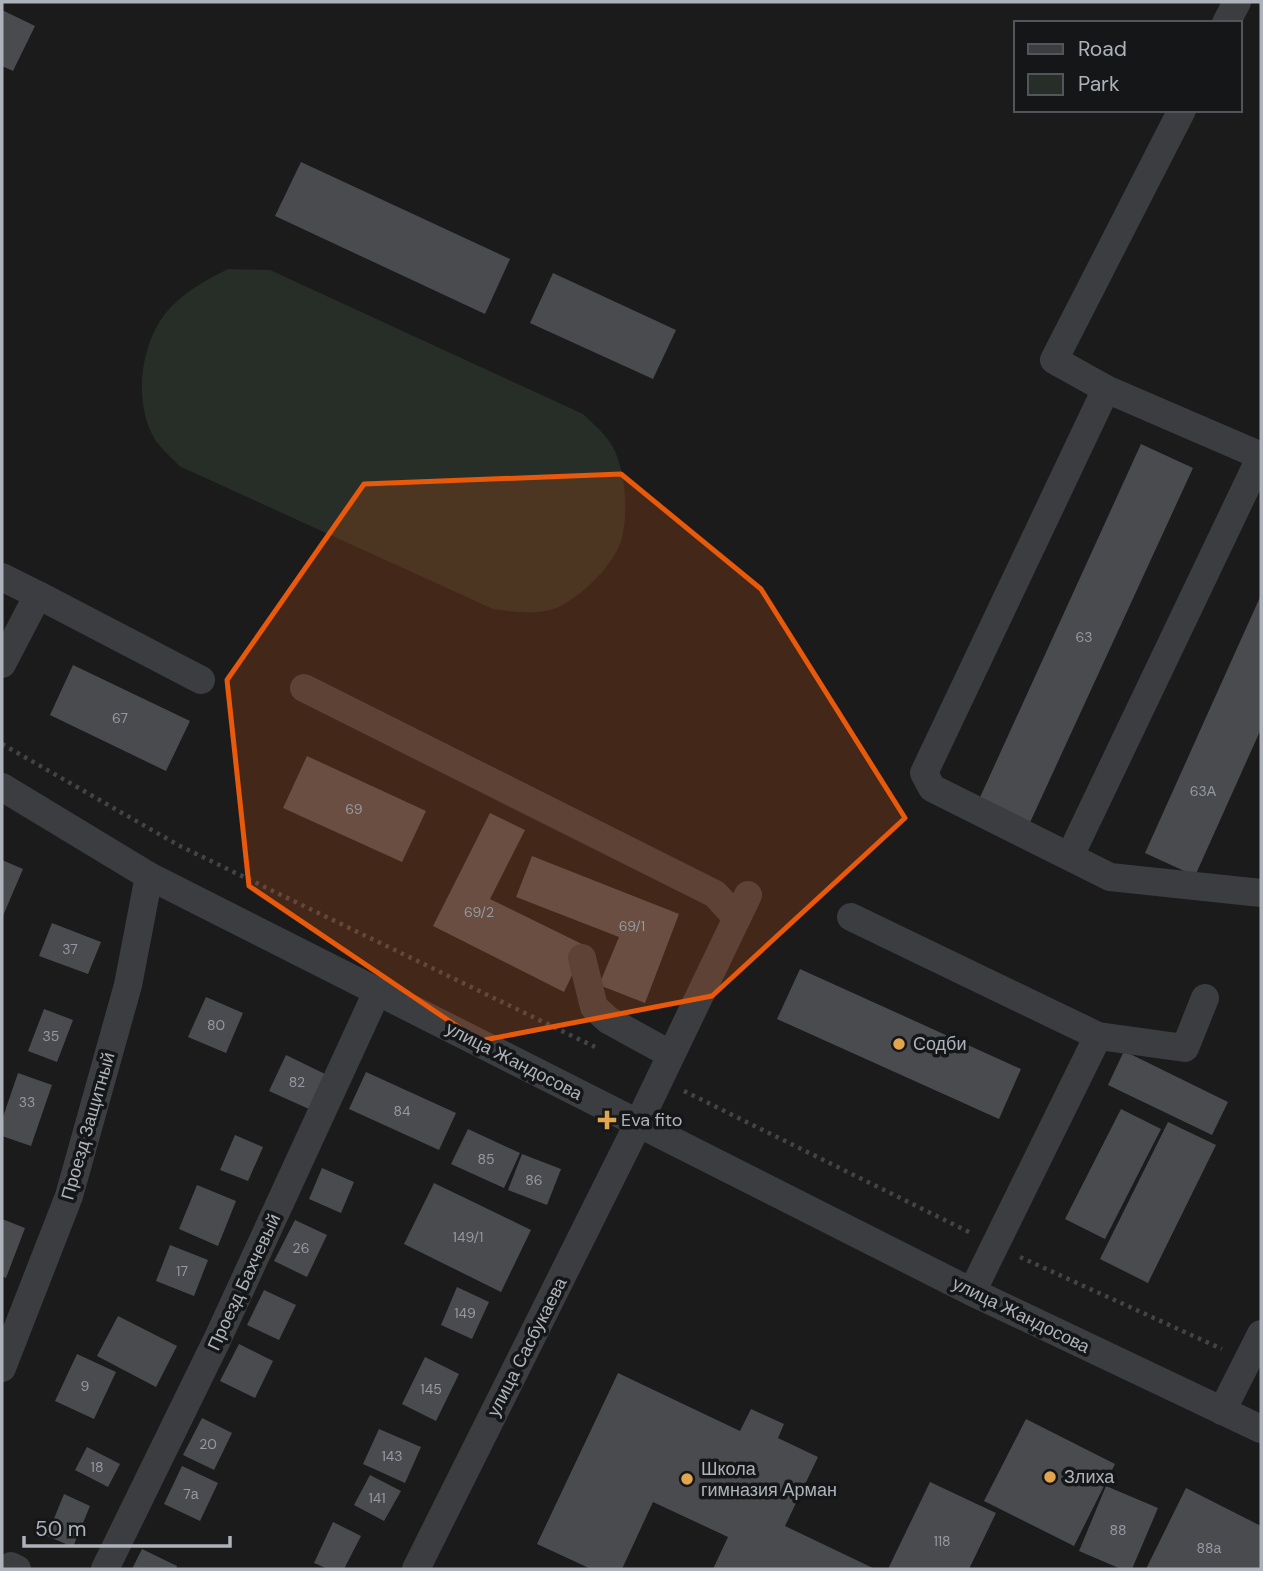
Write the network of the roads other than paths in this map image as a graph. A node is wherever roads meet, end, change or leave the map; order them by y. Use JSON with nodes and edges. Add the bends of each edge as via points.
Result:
{"nodes":[{"id":1,"x":1237,"y":2,"type":"edge"},
{"id":2,"x":1227,"y":21,"type":"edge"},
{"id":3,"x":1181,"y":112,"type":"edge"},
{"id":4,"x":1106,"y":389,"type":"junction"},
{"id":5,"x":1261,"y":456,"type":"edge"},
{"id":6,"x":2,"y":577,"type":"edge"},
{"id":7,"x":38,"y":594,"type":"junction"},
{"id":8,"x":2,"y":664,"type":"edge"},
{"id":9,"x":201,"y":680,"type":"dead end"},
{"id":10,"x":304,"y":688,"type":"dead end"},
{"id":11,"x":2,"y":787,"type":"edge"},
{"id":12,"x":1070,"y":856,"type":"junction"},
{"id":13,"x":149,"y":876,"type":"junction"},
{"id":14,"x":1261,"y":894,"type":"edge"},
{"id":15,"x":851,"y":917,"type":"dead end"},
{"id":16,"x":582,"y":958,"type":"dead end"},
{"id":17,"x":377,"y":992,"type":"junction"},
{"id":18,"x":1205,"y":998,"type":"dead end"},
{"id":19,"x":1098,"y":1036,"type":"junction"},
{"id":20,"x":670,"y":1054,"type":"junction"},
{"id":21,"x":638,"y":1124,"type":"junction"},
{"id":22,"x":972,"y":1293,"type":"junction"},
{"id":23,"x":1261,"y":1334,"type":"edge"},
{"id":24,"x":2,"y":1368,"type":"edge"},
{"id":25,"x":1222,"y":1411,"type":"junction"},
{"id":26,"x":1261,"y":1429,"type":"edge"},
{"id":27,"x":105,"y":1569,"type":"edge"},
{"id":28,"x":416,"y":1569,"type":"edge"}],
"edges":[{"from":1,"to":2,"type":"street"},
{"from":3,"to":4,"type":"street","via":[[1054,360]]},
{"from":4,"to":5,"type":"street"},
{"from":4,"to":12,"type":"street","via":[[924,773],[932,788]]},
{"from":5,"to":12,"type":"street"},
{"from":6,"to":7,"type":"street"},
{"from":7,"to":8,"type":"street"},
{"from":7,"to":9,"type":"street"},
{"from":10,"to":20,"type":"street","name":"улица Сасбукаева","via":[[742,907]]},
{"from":11,"to":13,"type":"street","name":"улица Жандосова"},
{"from":12,"to":14,"type":"street","via":[[1110,877]]},
{"from":13,"to":17,"type":"street","name":"улица Жандосова"},
{"from":13,"to":24,"type":"street","name":"Проезд Защитный","via":[[128,985],[69,1196]]},
{"from":15,"to":19,"type":"street"},
{"from":16,"to":20,"type":"street","via":[[594,1007],[608,1020]]},
{"from":17,"to":21,"type":"street","name":"улица Жандосова"},
{"from":17,"to":27,"type":"street","name":"Проезд Бахчевый","via":[[217,1340]]},
{"from":18,"to":19,"type":"street","via":[[1185,1048]]},
{"from":19,"to":22,"type":"street"},
{"from":20,"to":21,"type":"street","name":"улица Сасбукаева"},
{"from":21,"to":22,"type":"street","name":"улица Жандосова"},
{"from":21,"to":28,"type":"street","name":"улица Сасбукаева"},
{"from":22,"to":25,"type":"street","name":"улица Жандосова"},
{"from":23,"to":25,"type":"street"},
{"from":25,"to":26,"type":"street","name":"улица Жандосова"}]}
